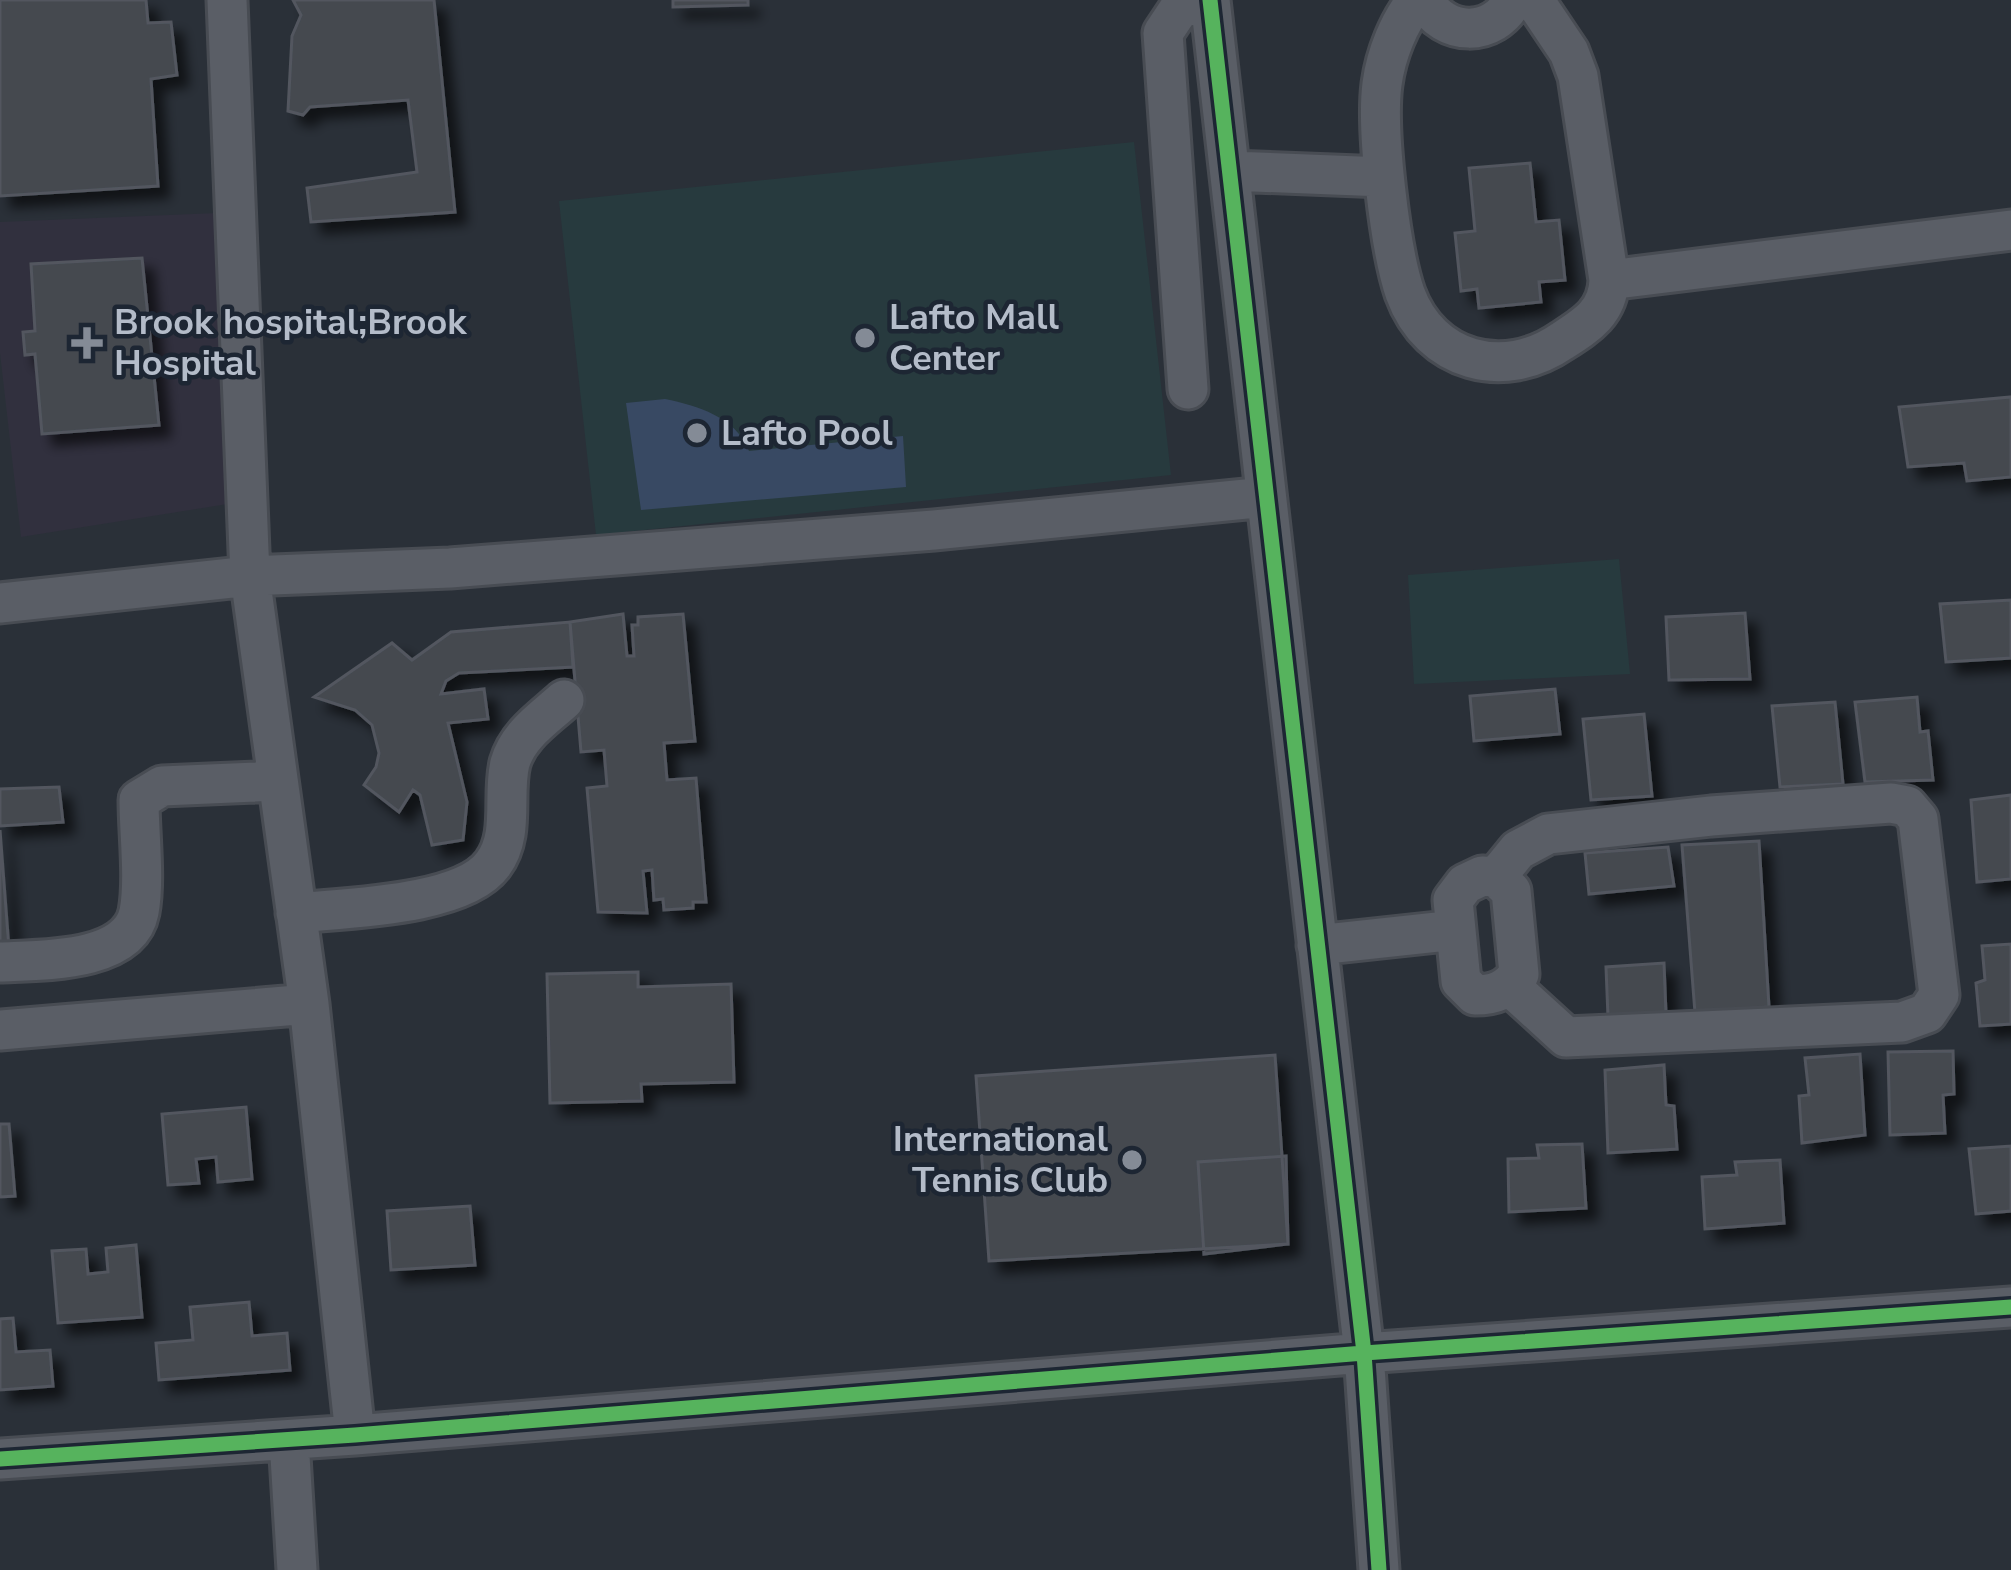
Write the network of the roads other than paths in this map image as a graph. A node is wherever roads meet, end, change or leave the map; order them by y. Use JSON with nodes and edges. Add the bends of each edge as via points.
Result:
{"nodes":[{"id":1,"x":227,"y":0,"type":"edge"},
{"id":2,"x":1209,"y":0,"type":"edge"},
{"id":3,"x":1420,"y":0,"type":"edge"},
{"id":4,"x":1513,"y":0,"type":"edge"},
{"id":5,"x":1534,"y":0,"type":"edge"},
{"id":6,"x":1230,"y":171,"type":"junction"},
{"id":7,"x":1384,"y":177,"type":"junction"},
{"id":8,"x":2011,"y":230,"type":"edge"},
{"id":9,"x":1609,"y":280,"type":"junction"},
{"id":10,"x":1188,"y":389,"type":"dead end"},
{"id":11,"x":1267,"y":497,"type":"junction"},
{"id":12,"x":250,"y":576,"type":"junction"},
{"id":13,"x":0,"y":603,"type":"edge"},
{"id":14,"x":564,"y":700,"type":"dead end"},
{"id":15,"x":278,"y":781,"type":"junction"},
{"id":16,"x":1496,"y":877,"type":"junction"},
{"id":17,"x":296,"y":913,"type":"junction"},
{"id":18,"x":1456,"y":931,"type":"junction"},
{"id":19,"x":1317,"y":945,"type":"junction"},
{"id":20,"x":0,"y":962,"type":"edge"},
{"id":21,"x":1510,"y":986,"type":"junction"},
{"id":22,"x":309,"y":1004,"type":"junction"},
{"id":23,"x":0,"y":1030,"type":"edge"},
{"id":24,"x":2011,"y":1307,"type":"edge"},
{"id":25,"x":1364,"y":1353,"type":"junction"},
{"id":26,"x":355,"y":1436,"type":"junction"},
{"id":27,"x":290,"y":1440,"type":"junction"},
{"id":28,"x":0,"y":1459,"type":"edge"},
{"id":29,"x":297,"y":1570,"type":"edge"},
{"id":30,"x":1379,"y":1570,"type":"edge"}],
"edges":[{"from":1,"to":12,"type":"street"},
{"from":2,"to":6,"type":"street"},
{"from":2,"to":10,"type":"street","via":[[1179,9],[1163,33]]},
{"from":3,"to":4,"type":"street","via":[[1440,20],[1470,30],[1498,19]]},
{"from":3,"to":7,"type":"street","via":[[1401,19],[1382,83]]},
{"from":5,"to":9,"type":"street","via":[[1578,76]]},
{"from":6,"to":7,"type":"street"},
{"from":6,"to":11,"type":"street"},
{"from":7,"to":9,"type":"street","via":[[1405,292],[1420,323],[1454,353],[1498,366],[1549,350],[1592,321],[1608,299]]},
{"from":8,"to":9,"type":"street"},
{"from":11,"to":12,"type":"street","via":[[497,565]]},
{"from":11,"to":19,"type":"street"},
{"from":12,"to":13,"type":"street"},
{"from":12,"to":15,"type":"street"},
{"from":14,"to":17,"type":"street","via":[[524,735],[509,765],[494,863],[474,880],[398,904]]},
{"from":15,"to":17,"type":"street"},
{"from":15,"to":20,"type":"street","via":[[162,786],[140,800],[139,916],[118,943],[72,958]]},
{"from":16,"to":18,"type":"street","via":[[1465,884],[1453,900]]},
{"from":16,"to":21,"type":"street","via":[[1511,891],[1519,974]]},
{"from":16,"to":21,"type":"street","via":[[1518,850],[1549,834],[1907,806],[1918,819],[1939,995],[1927,1013],[1902,1022],[1566,1037]]},
{"from":17,"to":22,"type":"street"},
{"from":18,"to":19,"type":"street"},
{"from":18,"to":21,"type":"street","via":[[1466,990],[1490,995]]},
{"from":19,"to":25,"type":"street"},
{"from":22,"to":23,"type":"street"},
{"from":22,"to":26,"type":"street"},
{"from":24,"to":25,"type":"street"},
{"from":25,"to":26,"type":"street"},
{"from":25,"to":30,"type":"street"},
{"from":26,"to":27,"type":"street"},
{"from":27,"to":28,"type":"street"},
{"from":27,"to":29,"type":"street"}]}
